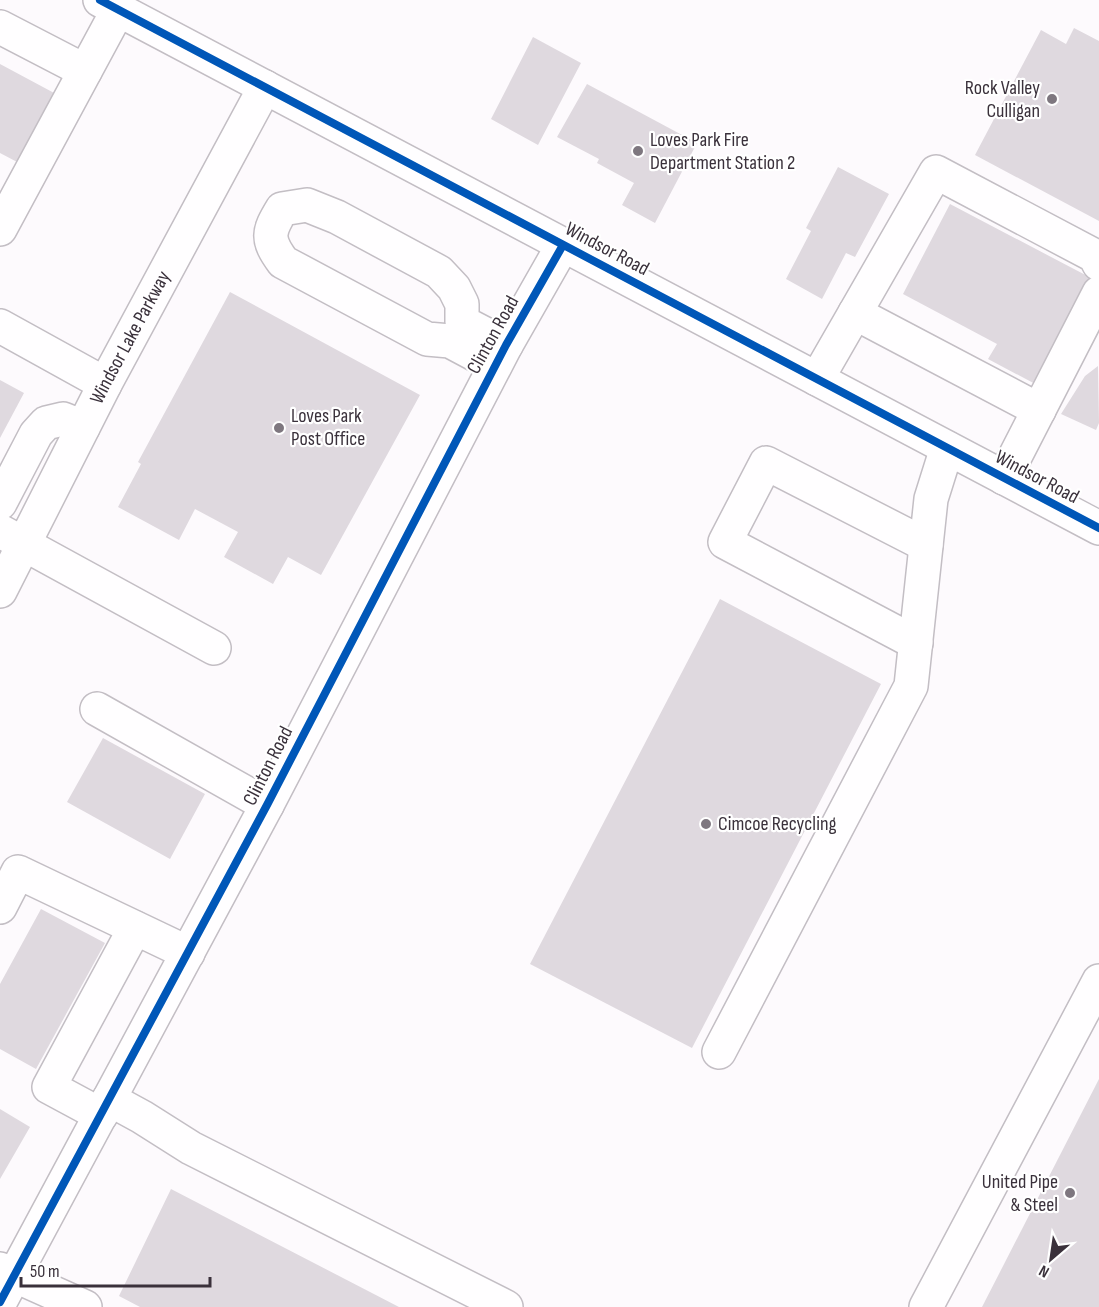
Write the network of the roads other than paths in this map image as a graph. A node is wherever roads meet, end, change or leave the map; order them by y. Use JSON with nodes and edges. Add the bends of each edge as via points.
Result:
{"nodes":[{"id":1,"x":109,"y":5,"type":"edge"},
{"id":2,"x":0,"y":27,"type":"edge"},
{"id":3,"x":85,"y":71,"type":"junction"},
{"id":4,"x":265,"y":87,"type":"junction"},
{"id":5,"x":0,"y":230,"type":"edge"},
{"id":6,"x":563,"y":245,"type":"junction"},
{"id":7,"x":1099,"y":264,"type":"edge"},
{"id":8,"x":1099,"y":293,"type":"edge"},
{"id":9,"x":855,"y":313,"type":"junction"},
{"id":10,"x":0,"y":326,"type":"edge"},
{"id":11,"x":500,"y":355,"type":"junction"},
{"id":12,"x":817,"y":379,"type":"junction"},
{"id":13,"x":105,"y":384,"type":"junction"},
{"id":14,"x":1039,"y":410,"type":"junction"},
{"id":15,"x":83,"y":428,"type":"junction"},
{"id":16,"x":947,"y":448,"type":"junction"},
{"id":17,"x":1004,"y":478,"type":"junction"},
{"id":18,"x":0,"y":503,"type":"edge"},
{"id":19,"x":1099,"y":528,"type":"edge"},
{"id":20,"x":12,"y":538,"type":"edge"},
{"id":21,"x":926,"y":545,"type":"junction"},
{"id":22,"x":0,"y":591,"type":"edge"},
{"id":23,"x":916,"y":643,"type":"junction"},
{"id":24,"x":214,"y":648,"type":"dead end"},
{"id":25,"x":97,"y":709,"type":"dead end"},
{"id":26,"x":267,"y":805,"type":"junction"},
{"id":27,"x":0,"y":907,"type":"edge"},
{"id":28,"x":135,"y":928,"type":"junction"},
{"id":29,"x":188,"y":953,"type":"junction"},
{"id":30,"x":1099,"y":981,"type":"edge"},
{"id":31,"x":719,"y":1052,"type":"dead end"},
{"id":32,"x":105,"y":1107,"type":"junction"},
{"id":33,"x":5,"y":1282,"type":"edge"},
{"id":34,"x":85,"y":1307,"type":"edge"},
{"id":35,"x":506,"y":1307,"type":"edge"},
{"id":36,"x":926,"y":1307,"type":"edge"}],
"edges":[{"from":1,"to":3,"type":"street"},
{"from":1,"to":4,"type":"street","name":"Windsor Road"},
{"from":2,"to":3,"type":"street"},
{"from":3,"to":5,"type":"street"},
{"from":4,"to":6,"type":"street","name":"Windsor Road"},
{"from":4,"to":13,"type":"street","name":"Windsor Lake Parkway"},
{"from":6,"to":11,"type":"street","name":"Clinton Road"},
{"from":6,"to":12,"type":"street","name":"Windsor Road"},
{"from":7,"to":9,"type":"street","via":[[1095,256],[936,172]]},
{"from":8,"to":14,"type":"street"},
{"from":9,"to":12,"type":"street"},
{"from":9,"to":14,"type":"street"},
{"from":10,"to":13,"type":"street"},
{"from":11,"to":11,"type":"street","via":[[462,322],[462,304],[439,272],[337,217],[307,205],[282,209],[272,226],[271,246],[282,262],[427,339]]},
{"from":11,"to":26,"type":"street","name":"Clinton Road"},
{"from":12,"to":16,"type":"street","name":"Windsor Road"},
{"from":13,"to":15,"type":"street","name":"Windsor Lake Parkway"},
{"from":14,"to":17,"type":"street"},
{"from":15,"to":18,"type":"street","via":[[63,418],[46,423],[36,434]]},
{"from":15,"to":20,"type":"street","name":"Windsor Lake Parkway"},
{"from":16,"to":17,"type":"street","name":"Windsor Road"},
{"from":16,"to":21,"type":"street","via":[[931,499]]},
{"from":17,"to":19,"type":"street","name":"Windsor Road"},
{"from":20,"to":22,"type":"street","name":"Windsor Lake Parkway"},
{"from":20,"to":24,"type":"street"},
{"from":21,"to":23,"type":"street"},
{"from":21,"to":23,"type":"street","via":[[766,463],[725,542]]},
{"from":23,"to":31,"type":"street","via":[[911,686]]},
{"from":25,"to":26,"type":"street"},
{"from":26,"to":29,"type":"street","name":"Clinton Road"},
{"from":27,"to":28,"type":"street","via":[[18,873]]},
{"from":28,"to":29,"type":"street"},
{"from":28,"to":32,"type":"street","via":[[49,1087]]},
{"from":29,"to":32,"type":"street","name":"Clinton Road"},
{"from":30,"to":36,"type":"street"},
{"from":32,"to":33,"type":"street","name":"Clinton Road"},
{"from":32,"to":35,"type":"street","via":[[142,1117],[191,1148]]},
{"from":33,"to":34,"type":"street"}]}
